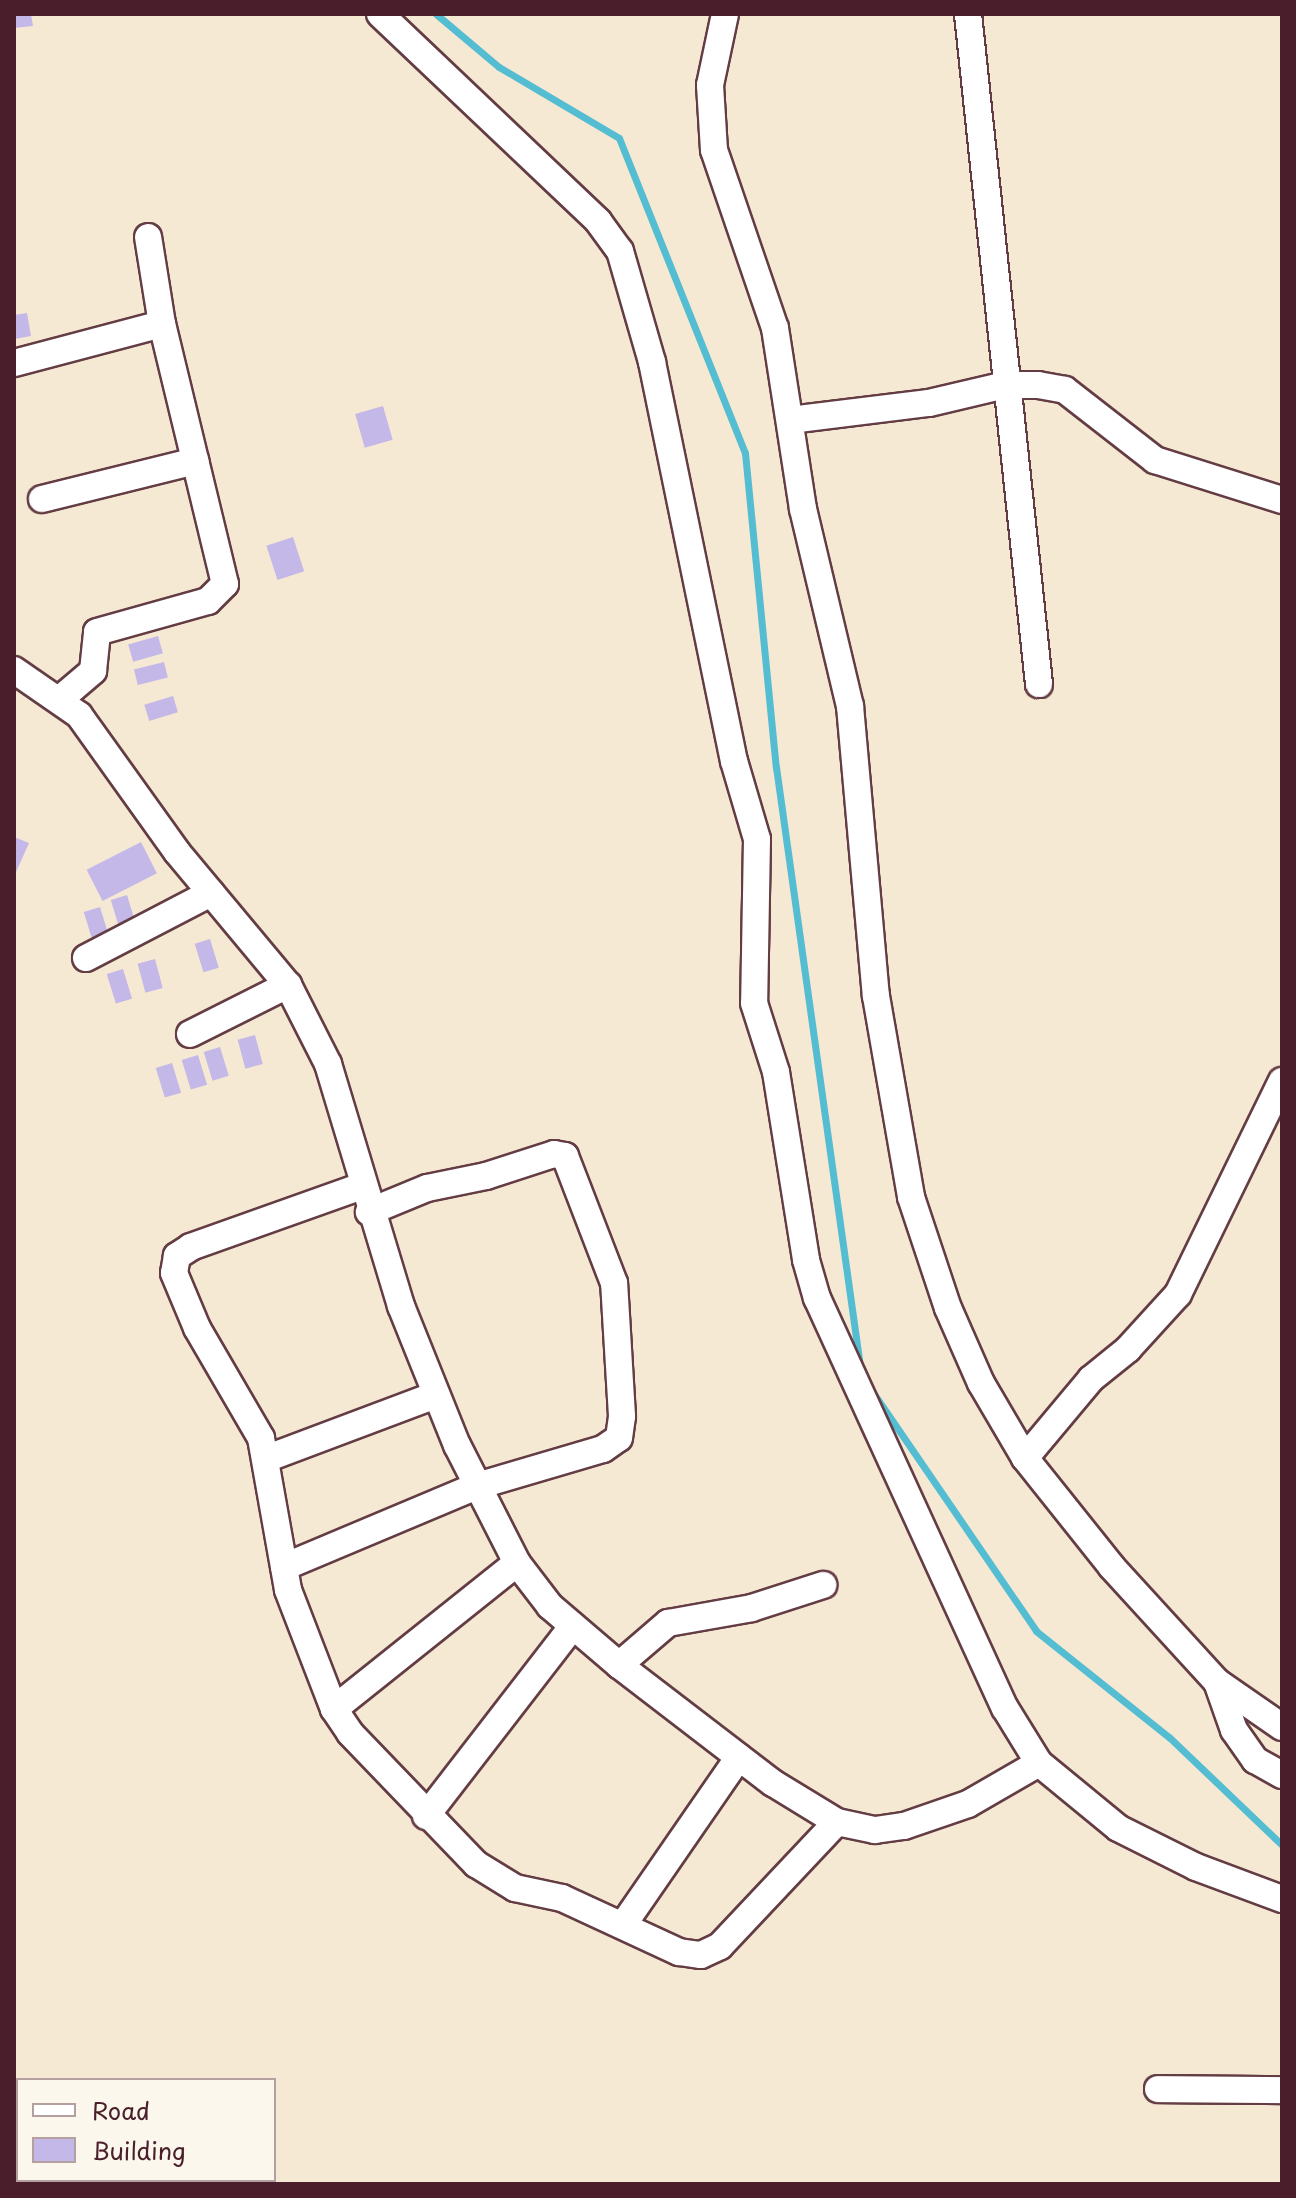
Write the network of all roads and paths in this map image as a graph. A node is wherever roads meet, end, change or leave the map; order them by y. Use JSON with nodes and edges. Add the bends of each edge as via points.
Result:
{"nodes":[{"id":1,"x":380,"y":14,"type":"edge"},
{"id":2,"x":725,"y":14,"type":"edge"},
{"id":3,"x":968,"y":14,"type":"edge"},
{"id":4,"x":148,"y":237,"type":"dead end"},
{"id":5,"x":162,"y":324,"type":"junction"},
{"id":6,"x":14,"y":363,"type":"edge"},
{"id":7,"x":1006,"y":385,"type":"junction"},
{"id":8,"x":790,"y":420,"type":"junction"},
{"id":9,"x":195,"y":461,"type":"junction"},
{"id":10,"x":42,"y":499,"type":"dead end"},
{"id":11,"x":1282,"y":500,"type":"edge"},
{"id":12,"x":14,"y":670,"type":"edge"},
{"id":13,"x":1039,"y":684,"type":"dead end"},
{"id":14,"x":59,"y":700,"type":"junction"},
{"id":15,"x":211,"y":893,"type":"junction"},
{"id":16,"x":86,"y":958,"type":"dead end"},
{"id":17,"x":288,"y":985,"type":"junction"},
{"id":18,"x":190,"y":1034,"type":"dead end"},
{"id":19,"x":1282,"y":1081,"type":"edge"},
{"id":20,"x":362,"y":1186,"type":"junction"},
{"id":21,"x":369,"y":1212,"type":"junction"},
{"id":22,"x":436,"y":1395,"type":"junction"},
{"id":23,"x":268,"y":1458,"type":"junction"},
{"id":24,"x":1025,"y":1458,"type":"junction"},
{"id":25,"x":477,"y":1486,"type":"junction"},
{"id":26,"x":517,"y":1563,"type":"junction"},
{"id":27,"x":284,"y":1567,"type":"junction"},
{"id":28,"x":823,"y":1585,"type":"dead end"},
{"id":29,"x":573,"y":1626,"type":"junction"},
{"id":30,"x":619,"y":1665,"type":"junction"},
{"id":31,"x":1217,"y":1682,"type":"junction"},
{"id":32,"x":334,"y":1709,"type":"junction"},
{"id":33,"x":1282,"y":1727,"type":"edge"},
{"id":34,"x":739,"y":1757,"type":"junction"},
{"id":35,"x":1039,"y":1763,"type":"junction"},
{"id":36,"x":1282,"y":1775,"type":"edge"},
{"id":37,"x":426,"y":1816,"type":"junction"},
{"id":38,"x":837,"y":1822,"type":"junction"},
{"id":39,"x":1282,"y":1899,"type":"edge"},
{"id":40,"x":623,"y":1925,"type":"junction"},
{"id":41,"x":1158,"y":2089,"type":"dead end"},
{"id":42,"x":1282,"y":2090,"type":"edge"}],
"edges":[{"from":1,"to":35,"type":"street","via":[[598,221],[620,251],[652,362],[731,748],[757,839],[754,1003],[776,1072],[806,1260],[817,1298],[1005,1708]]},
{"from":2,"to":8,"type":"street","via":[[710,85],[714,150],[775,328]]},
{"from":3,"to":7,"type":"street"},
{"from":4,"to":5,"type":"street"},
{"from":5,"to":6,"type":"street"},
{"from":5,"to":9,"type":"street"},
{"from":7,"to":8,"type":"street","via":[[929,403]]},
{"from":7,"to":11,"type":"street","via":[[1065,390],[1155,460]]},
{"from":7,"to":13,"type":"street"},
{"from":8,"to":24,"type":"street","via":[[803,509],[850,706],[876,996],[911,1197],[953,1321],[981,1383]]},
{"from":9,"to":10,"type":"street"},
{"from":9,"to":14,"type":"street","via":[[225,584],[219,594],[97,632],[93,671]]},
{"from":12,"to":14,"type":"street"},
{"from":14,"to":15,"type":"street","via":[[102,742]]},
{"from":15,"to":16,"type":"street"},
{"from":15,"to":17,"type":"street"},
{"from":17,"to":18,"type":"street"},
{"from":17,"to":20,"type":"street","via":[[328,1064]]},
{"from":19,"to":24,"type":"street","via":[[1178,1294],[1128,1349],[1091,1379]]},
{"from":20,"to":21,"type":"street"},
{"from":20,"to":23,"type":"street","via":[[177,1256],[174,1273],[197,1328]]},
{"from":21,"to":22,"type":"street"},
{"from":21,"to":25,"type":"street","via":[[427,1188],[554,1154],[565,1156],[577,1176],[614,1283],[619,1438],[603,1449]]},
{"from":22,"to":23,"type":"street"},
{"from":22,"to":25,"type":"street"},
{"from":23,"to":27,"type":"street"},
{"from":24,"to":31,"type":"street","via":[[1112,1567]]},
{"from":25,"to":26,"type":"street"},
{"from":25,"to":27,"type":"street"},
{"from":26,"to":29,"type":"street"},
{"from":26,"to":32,"type":"street"},
{"from":27,"to":32,"type":"street","via":[[299,1626]]},
{"from":28,"to":30,"type":"street","via":[[752,1608],[668,1623]]},
{"from":29,"to":30,"type":"street"},
{"from":29,"to":37,"type":"street"},
{"from":30,"to":34,"type":"street"},
{"from":31,"to":33,"type":"street"},
{"from":31,"to":36,"type":"street","via":[[1234,1730],[1255,1760]]},
{"from":32,"to":37,"type":"street"},
{"from":34,"to":38,"type":"street"},
{"from":34,"to":40,"type":"street"},
{"from":35,"to":38,"type":"street","via":[[968,1804],[904,1826],[875,1830]]},
{"from":35,"to":39,"type":"street","via":[[1118,1828],[1196,1867]]},
{"from":37,"to":40,"type":"street","via":[[476,1864],[515,1888],[562,1898]]},
{"from":38,"to":40,"type":"street","via":[[720,1946],[701,1955],[679,1952]]},
{"from":41,"to":42,"type":"street"}]}
